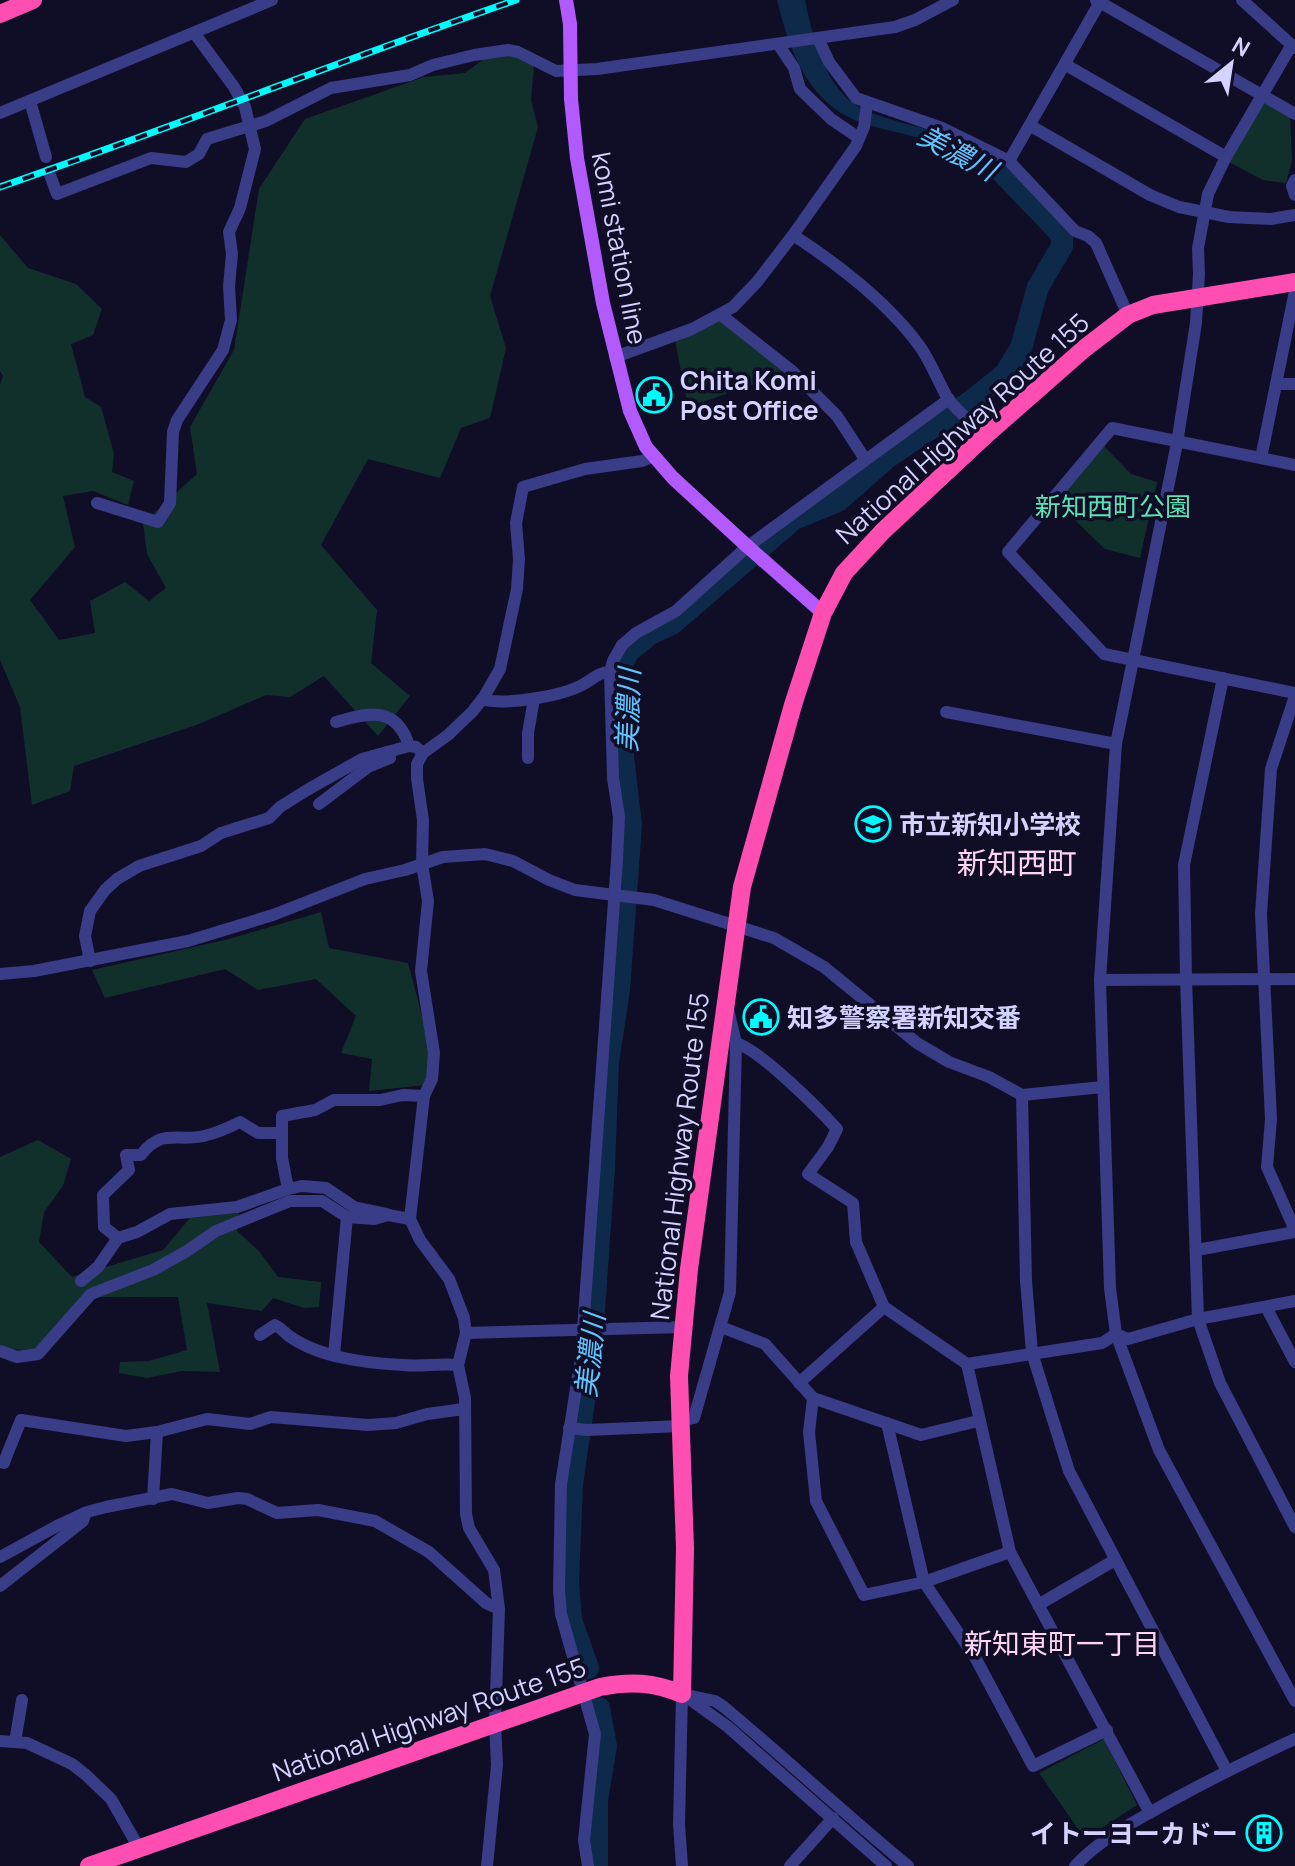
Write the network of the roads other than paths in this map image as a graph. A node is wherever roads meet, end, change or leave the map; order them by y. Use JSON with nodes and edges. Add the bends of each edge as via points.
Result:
{"nodes":[{"id":1,"x":33,"y":0,"type":"edge"},
{"id":2,"x":272,"y":0,"type":"edge"},
{"id":3,"x":566,"y":0,"type":"edge"},
{"id":4,"x":953,"y":0,"type":"edge"},
{"id":5,"x":1098,"y":1,"type":"edge"},
{"id":6,"x":1248,"y":1,"type":"edge"},
{"id":7,"x":0,"y":14,"type":"edge"},
{"id":8,"x":195,"y":34,"type":"junction"},
{"id":9,"x":818,"y":38,"type":"junction"},
{"id":10,"x":778,"y":44,"type":"junction"},
{"id":11,"x":1293,"y":47,"type":"edge"},
{"id":12,"x":1066,"y":65,"type":"junction"},
{"id":13,"x":571,"y":70,"type":"junction"},
{"id":14,"x":1263,"y":94,"type":"junction"},
{"id":15,"x":30,"y":101,"type":"junction"},
{"id":16,"x":867,"y":105,"type":"junction"},
{"id":17,"x":0,"y":113,"type":"edge"},
{"id":18,"x":1295,"y":114,"type":"edge"},
{"id":19,"x":1031,"y":126,"type":"junction"},
{"id":20,"x":249,"y":127,"type":"junction"},
{"id":21,"x":861,"y":133,"type":"junction"},
{"id":22,"x":46,"y":157,"type":"dead end"},
{"id":23,"x":1226,"y":157,"type":"junction"},
{"id":24,"x":1009,"y":161,"type":"junction"},
{"id":25,"x":49,"y":172,"type":"dead end"},
{"id":26,"x":1295,"y":180,"type":"edge"},
{"id":27,"x":1295,"y":195,"type":"edge"},
{"id":28,"x":1205,"y":213,"type":"junction"},
{"id":29,"x":1295,"y":215,"type":"edge"},
{"id":30,"x":793,"y":235,"type":"junction"},
{"id":31,"x":1295,"y":282,"type":"edge"},
{"id":32,"x":1295,"y":291,"type":"edge"},
{"id":33,"x":1196,"y":298,"type":"junction"},
{"id":34,"x":721,"y":315,"type":"junction"},
{"id":35,"x":1128,"y":315,"type":"junction"},
{"id":36,"x":615,"y":357,"type":"junction"},
{"id":37,"x":1276,"y":384,"type":"junction"},
{"id":38,"x":1295,"y":384,"type":"edge"},
{"id":39,"x":949,"y":400,"type":"junction"},
{"id":40,"x":987,"y":434,"type":"junction"},
{"id":41,"x":1177,"y":443,"type":"junction"},
{"id":42,"x":654,"y":456,"type":"junction"},
{"id":43,"x":1261,"y":458,"type":"junction"},
{"id":44,"x":865,"y":459,"type":"junction"},
{"id":45,"x":1295,"y":465,"type":"edge"},
{"id":46,"x":97,"y":503,"type":"dead end"},
{"id":47,"x":747,"y":546,"type":"junction"},
{"id":48,"x":823,"y":613,"type":"junction"},
{"id":49,"x":1132,"y":660,"type":"junction"},
{"id":50,"x":610,"y":672,"type":"junction"},
{"id":51,"x":1223,"y":678,"type":"junction"},
{"id":52,"x":1295,"y":695,"type":"edge"},
{"id":53,"x":482,"y":699,"type":"junction"},
{"id":54,"x":534,"y":699,"type":"junction"},
{"id":55,"x":946,"y":712,"type":"dead end"},
{"id":56,"x":336,"y":722,"type":"dead end"},
{"id":57,"x":1116,"y":744,"type":"junction"},
{"id":58,"x":409,"y":746,"type":"junction"},
{"id":59,"x":421,"y":756,"type":"junction"},
{"id":60,"x":528,"y":758,"type":"dead end"},
{"id":61,"x":319,"y":804,"type":"dead end"},
{"id":62,"x":422,"y":864,"type":"junction"},
{"id":63,"x":614,"y":896,"type":"junction"},
{"id":64,"x":736,"y":924,"type":"junction"},
{"id":65,"x":90,"y":961,"type":"junction"},
{"id":66,"x":0,"y":974,"type":"edge"},
{"id":67,"x":1186,"y":978,"type":"junction"},
{"id":68,"x":1295,"y":979,"type":"edge"},
{"id":69,"x":1100,"y":980,"type":"junction"},
{"id":70,"x":1263,"y":980,"type":"junction"},
{"id":71,"x":726,"y":996,"type":"junction"},
{"id":72,"x":736,"y":1043,"type":"junction"},
{"id":73,"x":1103,"y":1087,"type":"junction"},
{"id":74,"x":1022,"y":1095,"type":"junction"},
{"id":75,"x":424,"y":1096,"type":"junction"},
{"id":76,"x":281,"y":1133,"type":"junction"},
{"id":77,"x":288,"y":1189,"type":"junction"},
{"id":78,"x":388,"y":1215,"type":"junction"},
{"id":79,"x":347,"y":1217,"type":"junction"},
{"id":80,"x":410,"y":1219,"type":"junction"},
{"id":81,"x":1295,"y":1231,"type":"edge"},
{"id":82,"x":118,"y":1238,"type":"junction"},
{"id":83,"x":1197,"y":1250,"type":"junction"},
{"id":84,"x":81,"y":1281,"type":"dead end"},
{"id":85,"x":1295,"y":1301,"type":"edge"},
{"id":86,"x":884,"y":1307,"type":"junction"},
{"id":87,"x":1266,"y":1307,"type":"junction"},
{"id":88,"x":1198,"y":1319,"type":"junction"},
{"id":89,"x":683,"y":1327,"type":"junction"},
{"id":90,"x":721,"y":1327,"type":"junction"},
{"id":91,"x":582,"y":1329,"type":"junction"},
{"id":92,"x":466,"y":1333,"type":"junction"},
{"id":93,"x":1116,"y":1334,"type":"junction"},
{"id":94,"x":260,"y":1335,"type":"dead end"},
{"id":95,"x":0,"y":1351,"type":"edge"},
{"id":96,"x":1032,"y":1353,"type":"junction"},
{"id":97,"x":334,"y":1355,"type":"junction"},
{"id":98,"x":1295,"y":1362,"type":"edge"},
{"id":99,"x":967,"y":1364,"type":"junction"},
{"id":100,"x":458,"y":1365,"type":"junction"},
{"id":101,"x":799,"y":1383,"type":"junction"},
{"id":102,"x":813,"y":1398,"type":"junction"},
{"id":103,"x":464,"y":1409,"type":"junction"},
{"id":104,"x":978,"y":1421,"type":"junction"},
{"id":105,"x":681,"y":1423,"type":"junction"},
{"id":106,"x":887,"y":1423,"type":"junction"},
{"id":107,"x":569,"y":1428,"type":"junction"},
{"id":108,"x":157,"y":1432,"type":"junction"},
{"id":109,"x":0,"y":1462,"type":"edge"},
{"id":110,"x":153,"y":1499,"type":"junction"},
{"id":111,"x":87,"y":1512,"type":"junction"},
{"id":112,"x":1295,"y":1527,"type":"edge"},
{"id":113,"x":1010,"y":1552,"type":"junction"},
{"id":114,"x":0,"y":1557,"type":"edge"},
{"id":115,"x":1115,"y":1560,"type":"junction"},
{"id":116,"x":924,"y":1582,"type":"junction"},
{"id":117,"x":0,"y":1586,"type":"edge"},
{"id":118,"x":1038,"y":1605,"type":"junction"},
{"id":119,"x":499,"y":1609,"type":"junction"},
{"id":120,"x":582,"y":1693,"type":"junction"},
{"id":121,"x":682,"y":1694,"type":"junction"},
{"id":122,"x":22,"y":1700,"type":"dead end"},
{"id":123,"x":1295,"y":1701,"type":"edge"},
{"id":124,"x":495,"y":1723,"type":"junction"},
{"id":125,"x":1107,"y":1730,"type":"junction"},
{"id":126,"x":1295,"y":1739,"type":"edge"},
{"id":127,"x":0,"y":1741,"type":"edge"},
{"id":128,"x":15,"y":1742,"type":"junction"},
{"id":129,"x":1227,"y":1771,"type":"junction"},
{"id":130,"x":1150,"y":1813,"type":"junction"},
{"id":131,"x":833,"y":1818,"type":"junction"},
{"id":132,"x":139,"y":1848,"type":"junction"},
{"id":133,"x":89,"y":1866,"type":"edge"},
{"id":134,"x":487,"y":1866,"type":"edge"},
{"id":135,"x":588,"y":1866,"type":"edge"},
{"id":136,"x":682,"y":1866,"type":"edge"},
{"id":137,"x":790,"y":1866,"type":"edge"},
{"id":138,"x":886,"y":1866,"type":"edge"},
{"id":139,"x":908,"y":1866,"type":"edge"},
{"id":140,"x":1075,"y":1866,"type":"edge"}],
"edges":[{"from":1,"to":7,"type":"highway"},
{"from":2,"to":8,"type":"street"},
{"from":3,"to":13,"type":"main road","name":"komi station line"},
{"from":4,"to":9,"type":"street","via":[[895,27]]},
{"from":5,"to":12,"type":"street"},
{"from":5,"to":14,"type":"street"},
{"from":6,"to":11,"type":"street"},
{"from":8,"to":15,"type":"street"},
{"from":8,"to":20,"type":"street","via":[[234,87]]},
{"from":9,"to":10,"type":"street"},
{"from":9,"to":16,"type":"street","via":[[847,89]]},
{"from":10,"to":13,"type":"street"},
{"from":10,"to":21,"type":"street","via":[[806,96],[831,119]]},
{"from":11,"to":14,"type":"street"},
{"from":12,"to":19,"type":"street"},
{"from":12,"to":23,"type":"street"},
{"from":13,"to":20,"type":"street","via":[[556,71],[508,50],[474,55],[410,75],[331,88]]},
{"from":13,"to":36,"type":"main road","name":"komi station line","via":[[577,158]]},
{"from":14,"to":18,"type":"street"},
{"from":14,"to":23,"type":"street"},
{"from":15,"to":17,"type":"street"},
{"from":15,"to":22,"type":"street"},
{"from":16,"to":21,"type":"street"},
{"from":16,"to":24,"type":"street","via":[[942,128]]},
{"from":19,"to":24,"type":"street"},
{"from":19,"to":28,"type":"street","via":[[1150,195]]},
{"from":20,"to":25,"type":"street","via":[[207,139],[199,154],[186,162],[151,158],[57,194]]},
{"from":20,"to":46,"type":"street","via":[[255,149],[228,239],[231,320],[218,360],[173,432],[170,503],[158,522]]},
{"from":21,"to":30,"type":"street"},
{"from":23,"to":28,"type":"street","via":[[1211,184]]},
{"from":24,"to":35,"type":"street","via":[[1075,231],[1096,243]]},
{"from":26,"to":27,"type":"street"},
{"from":28,"to":29,"type":"street","via":[[1271,219]]},
{"from":28,"to":33,"type":"street"},
{"from":30,"to":34,"type":"street","via":[[757,282]]},
{"from":30,"to":39,"type":"street","via":[[825,255],[896,317],[922,350]]},
{"from":31,"to":33,"type":"highway","name":"National Highway Route 155"},
{"from":32,"to":37,"type":"street"},
{"from":33,"to":35,"type":"highway","name":"National Highway Route 155"},
{"from":33,"to":41,"type":"street"},
{"from":34,"to":36,"type":"street"},
{"from":34,"to":44,"type":"street","via":[[792,371],[837,416]]},
{"from":35,"to":40,"type":"highway","name":"National Highway Route 155"},
{"from":36,"to":42,"type":"main road","name":"komi station line","via":[[630,411]]},
{"from":37,"to":38,"type":"street"},
{"from":37,"to":43,"type":"street"},
{"from":39,"to":40,"type":"street"},
{"from":39,"to":44,"type":"street"},
{"from":40,"to":48,"type":"highway","name":"National Highway Route 155","via":[[856,558]]},
{"from":41,"to":43,"type":"street"},
{"from":41,"to":49,"type":"street"},
{"from":41,"to":49,"type":"street","via":[[1112,428],[1008,552],[1104,654]]},
{"from":42,"to":47,"type":"main road","name":"komi station line"},
{"from":42,"to":53,"type":"street","via":[[523,487],[516,523],[517,589],[500,669]]},
{"from":43,"to":45,"type":"street"},
{"from":44,"to":47,"type":"street"},
{"from":47,"to":48,"type":"main road","name":"komi station line","bridge":true},
{"from":47,"to":50,"type":"street","via":[[676,611],[630,638]]},
{"from":48,"to":64,"type":"highway","name":"National Highway Route 155","via":[[751,849]]},
{"from":49,"to":51,"type":"street"},
{"from":49,"to":57,"type":"street"},
{"from":50,"to":54,"type":"street"},
{"from":50,"to":63,"type":"street","via":[[619,817]]},
{"from":51,"to":52,"type":"street"},
{"from":51,"to":67,"type":"street","via":[[1184,865]]},
{"from":52,"to":70,"type":"street","via":[[1271,769],[1261,914]]},
{"from":53,"to":54,"type":"street"},
{"from":53,"to":59,"type":"street"},
{"from":54,"to":60,"type":"street"},
{"from":55,"to":57,"type":"street"},
{"from":56,"to":58,"type":"street","via":[[378,713],[397,724]]},
{"from":57,"to":69,"type":"street"},
{"from":58,"to":59,"type":"street"},
{"from":58,"to":65,"type":"street","via":[[340,769],[269,818],[117,879],[90,911],[85,936]]},
{"from":59,"to":61,"type":"street","via":[[382,760]]},
{"from":59,"to":62,"type":"street","via":[[417,779]]},
{"from":62,"to":63,"type":"street","via":[[485,854],[575,890]]},
{"from":62,"to":65,"type":"street","via":[[365,879],[230,930]]},
{"from":62,"to":75,"type":"street","via":[[428,901],[421,971],[434,1053]]},
{"from":63,"to":64,"type":"street","via":[[654,900]]},
{"from":63,"to":91,"type":"street"},
{"from":64,"to":71,"type":"highway","name":"National Highway Route 155"},
{"from":64,"to":74,"type":"street","via":[[774,938],[824,967],[917,1043]]},
{"from":65,"to":66,"type":"street"},
{"from":67,"to":69,"type":"street"},
{"from":67,"to":70,"type":"street"},
{"from":67,"to":83,"type":"street"},
{"from":68,"to":70,"type":"street"},
{"from":69,"to":73,"type":"street"},
{"from":70,"to":81,"type":"street","via":[[1271,1119],[1267,1167]]},
{"from":71,"to":72,"type":"street"},
{"from":71,"to":89,"type":"highway","name":"National Highway Route 155"},
{"from":72,"to":86,"type":"street","via":[[779,1074],[837,1129],[808,1174],[853,1203],[856,1242]]},
{"from":72,"to":90,"type":"street","via":[[730,1292]]},
{"from":73,"to":74,"type":"street"},
{"from":73,"to":93,"type":"street"},
{"from":74,"to":96,"type":"street"},
{"from":75,"to":76,"type":"street","via":[[334,1100],[282,1116]]},
{"from":75,"to":80,"type":"street"},
{"from":76,"to":77,"type":"street"},
{"from":76,"to":82,"type":"street","via":[[258,1133],[240,1122],[201,1137],[162,1138],[141,1155],[126,1155],[129,1170],[103,1195],[104,1227]]},
{"from":77,"to":78,"type":"street","via":[[326,1188],[354,1207]]},
{"from":77,"to":82,"type":"street","via":[[237,1207],[170,1214]]},
{"from":78,"to":79,"type":"street"},
{"from":78,"to":80,"type":"street"},
{"from":79,"to":95,"type":"street","via":[[322,1201],[290,1201],[216,1231],[153,1270],[91,1294],[42,1352],[28,1357]]},
{"from":79,"to":97,"type":"street"},
{"from":80,"to":92,"type":"street","via":[[457,1295]]},
{"from":81,"to":83,"type":"street"},
{"from":82,"to":84,"type":"street"},
{"from":83,"to":88,"type":"street"},
{"from":85,"to":87,"type":"street"},
{"from":86,"to":99,"type":"street"},
{"from":86,"to":101,"type":"street"},
{"from":87,"to":88,"type":"street"},
{"from":87,"to":98,"type":"street"},
{"from":88,"to":93,"type":"street","via":[[1128,1339]]},
{"from":88,"to":112,"type":"street","via":[[1220,1383]]},
{"from":89,"to":91,"type":"street"},
{"from":89,"to":105,"type":"highway","name":"National Highway Route 155"},
{"from":90,"to":101,"type":"street","via":[[765,1344]]},
{"from":90,"to":105,"type":"street","via":[[694,1418]]},
{"from":91,"to":92,"type":"street"},
{"from":91,"to":107,"type":"street"},
{"from":92,"to":100,"type":"street"},
{"from":93,"to":96,"type":"street","via":[[1102,1343]]},
{"from":93,"to":123,"type":"street","via":[[1159,1450]]},
{"from":94,"to":97,"type":"street","via":[[275,1325]]},
{"from":96,"to":99,"type":"street"},
{"from":96,"to":115,"type":"street","via":[[1069,1471]]},
{"from":97,"to":100,"type":"street","via":[[402,1365]]},
{"from":99,"to":104,"type":"street"},
{"from":100,"to":103,"type":"street"},
{"from":101,"to":102,"type":"street"},
{"from":102,"to":106,"type":"street"},
{"from":102,"to":116,"type":"street","via":[[809,1432],[816,1501],[864,1595]]},
{"from":103,"to":108,"type":"street","via":[[368,1425],[271,1417],[250,1424],[207,1419]]},
{"from":103,"to":119,"type":"street","via":[[466,1514],[494,1570]]},
{"from":104,"to":106,"type":"street","via":[[921,1435]]},
{"from":104,"to":113,"type":"street"},
{"from":105,"to":107,"type":"street"},
{"from":105,"to":121,"type":"highway","name":"National Highway Route 155"},
{"from":106,"to":116,"type":"street"},
{"from":107,"to":120,"type":"street","via":[[561,1484],[559,1590]]},
{"from":108,"to":109,"type":"street","via":[[111,1435],[21,1420],[4,1463]]},
{"from":108,"to":110,"type":"street"},
{"from":110,"to":111,"type":"street"},
{"from":110,"to":119,"type":"street","via":[[172,1494],[208,1503],[238,1498],[277,1513],[318,1510],[375,1521],[417,1544]]},
{"from":111,"to":114,"type":"street"},
{"from":111,"to":117,"type":"street","via":[[83,1521]]},
{"from":113,"to":116,"type":"street"},
{"from":113,"to":118,"type":"street"},
{"from":115,"to":118,"type":"street"},
{"from":115,"to":129,"type":"street"},
{"from":116,"to":125,"type":"street","via":[[976,1659],[1033,1766]]},
{"from":118,"to":125,"type":"street"},
{"from":119,"to":124,"type":"street"},
{"from":120,"to":121,"type":"highway","name":"National Highway Route 155","via":[[633,1682]]},
{"from":120,"to":124,"type":"highway","name":"National Highway Route 155"},
{"from":120,"to":135,"type":"street","via":[[595,1734],[584,1840]]},
{"from":121,"to":131,"type":"street"},
{"from":121,"to":136,"type":"street"},
{"from":121,"to":139,"type":"street","via":[[724,1707]]},
{"from":122,"to":128,"type":"street"},
{"from":124,"to":132,"type":"highway","name":"National Highway Route 155"},
{"from":124,"to":134,"type":"street","via":[[497,1775]]},
{"from":125,"to":130,"type":"street"},
{"from":126,"to":129,"type":"street"},
{"from":127,"to":128,"type":"street"},
{"from":128,"to":132,"type":"street","via":[[27,1743],[86,1775],[111,1799]]},
{"from":129,"to":130,"type":"street"},
{"from":130,"to":140,"type":"street","via":[[1100,1843]]},
{"from":131,"to":137,"type":"street"},
{"from":131,"to":138,"type":"street"},
{"from":132,"to":133,"type":"highway","name":"National Highway Route 155"}]}
